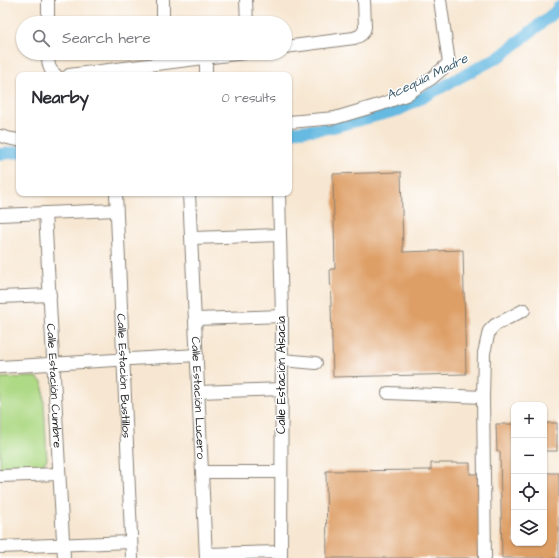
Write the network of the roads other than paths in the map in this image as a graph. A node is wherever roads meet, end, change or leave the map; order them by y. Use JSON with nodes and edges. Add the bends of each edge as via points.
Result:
{"nodes":[{"id":1,"x":48,"y":0,"type":"edge"},
{"id":2,"x":163,"y":0,"type":"edge"},
{"id":3,"x":246,"y":0,"type":"edge"},
{"id":4,"x":364,"y":0,"type":"edge"},
{"id":5,"x":440,"y":0,"type":"edge"},
{"id":6,"x":48,"y":16,"type":"edge"},
{"id":7,"x":163,"y":16,"type":"edge"},
{"id":8,"x":247,"y":16,"type":"edge"},
{"id":9,"x":292,"y":46,"type":"edge"},
{"id":10,"x":49,"y":60,"type":"edge"},
{"id":11,"x":153,"y":60,"type":"edge"},
{"id":12,"x":206,"y":60,"type":"edge"},
{"id":13,"x":53,"y":72,"type":"edge"},
{"id":14,"x":86,"y":72,"type":"edge"},
{"id":15,"x":206,"y":72,"type":"edge"},
{"id":16,"x":292,"y":122,"type":"edge"},
{"id":17,"x":0,"y":136,"type":"edge"},
{"id":18,"x":16,"y":140,"type":"edge"},
{"id":19,"x":116,"y":196,"type":"edge"},
{"id":20,"x":189,"y":196,"type":"edge"},
{"id":21,"x":280,"y":196,"type":"edge"},
{"id":22,"x":116,"y":210,"type":"junction"},
{"id":23,"x":45,"y":213,"type":"junction"},
{"id":24,"x":0,"y":215,"type":"edge"},
{"id":25,"x":280,"y":235,"type":"junction"},
{"id":26,"x":192,"y":238,"type":"junction"},
{"id":27,"x":50,"y":295,"type":"junction"},
{"id":28,"x":0,"y":297,"type":"edge"},
{"id":29,"x":524,"y":310,"type":"dead end"},
{"id":30,"x":282,"y":316,"type":"junction"},
{"id":31,"x":196,"y":319,"type":"junction"},
{"id":32,"x":197,"y":355,"type":"junction"},
{"id":33,"x":123,"y":359,"type":"junction"},
{"id":34,"x":282,"y":360,"type":"junction"},
{"id":35,"x":316,"y":363,"type":"dead end"},
{"id":36,"x":53,"y":364,"type":"junction"},
{"id":37,"x":0,"y":367,"type":"edge"},
{"id":38,"x":282,"y":390,"type":"junction"},
{"id":39,"x":199,"y":392,"type":"junction"},
{"id":40,"x":388,"y":393,"type":"dead end"},
{"id":41,"x":483,"y":397,"type":"junction"},
{"id":42,"x":203,"y":472,"type":"junction"},
{"id":43,"x":281,"y":472,"type":"junction"},
{"id":44,"x":59,"y":474,"type":"junction"},
{"id":45,"x":0,"y":476,"type":"edge"},
{"id":46,"x":131,"y":542,"type":"junction"},
{"id":47,"x":63,"y":544,"type":"junction"},
{"id":48,"x":0,"y":547,"type":"edge"},
{"id":49,"x":281,"y":555,"type":"edge"},
{"id":50,"x":206,"y":556,"type":"edge"},
{"id":51,"x":64,"y":558,"type":"edge"},
{"id":52,"x":132,"y":558,"type":"edge"},
{"id":53,"x":485,"y":558,"type":"edge"}],
"edges":[{"from":1,"to":6,"type":"street"},
{"from":2,"to":7,"type":"street"},
{"from":3,"to":8,"type":"street"},
{"from":4,"to":9,"type":"street","via":[[365,27],[361,36]]},
{"from":5,"to":16,"type":"street","via":[[449,63],[432,78],[406,95],[382,104],[335,118]]},
{"from":10,"to":13,"type":"street"},
{"from":11,"to":14,"type":"street"},
{"from":12,"to":15,"type":"street"},
{"from":17,"to":18,"type":"street"},
{"from":19,"to":22,"type":"street","name":"Calle Estación Bustillos"},
{"from":20,"to":26,"type":"street","name":"Calle Estación Lucero"},
{"from":21,"to":25,"type":"street","name":"Calle Estación Alsacia"},
{"from":22,"to":23,"type":"street"},
{"from":22,"to":33,"type":"street","name":"Calle Estación Bustillos"},
{"from":23,"to":24,"type":"street"},
{"from":23,"to":27,"type":"street","name":"Calle Estación Cumbre"},
{"from":25,"to":26,"type":"street"},
{"from":25,"to":30,"type":"street","name":"Calle Estación Alsacia"},
{"from":26,"to":31,"type":"street","name":"Calle Estación Lucero"},
{"from":27,"to":28,"type":"street"},
{"from":27,"to":36,"type":"street","name":"Calle Estación Cumbre"},
{"from":29,"to":41,"type":"street","via":[[495,325],[489,331],[484,353]]},
{"from":30,"to":31,"type":"street"},
{"from":30,"to":34,"type":"street","name":"Calle Estación Alsacia"},
{"from":31,"to":32,"type":"street","name":"Calle Estación Lucero"},
{"from":32,"to":33,"type":"street"},
{"from":32,"to":39,"type":"street","name":"Calle Estación Lucero"},
{"from":33,"to":36,"type":"street"},
{"from":33,"to":46,"type":"street","name":"Calle Estación Bustillos"},
{"from":34,"to":35,"type":"street"},
{"from":34,"to":38,"type":"street","name":"Calle Estación Alsacia"},
{"from":36,"to":37,"type":"street"},
{"from":36,"to":44,"type":"street","name":"Calle Estación Cumbre"},
{"from":38,"to":39,"type":"street"},
{"from":38,"to":43,"type":"street","name":"Calle Estación Alsacia"},
{"from":39,"to":42,"type":"street","name":"Calle Estación Lucero"},
{"from":40,"to":41,"type":"street"},
{"from":41,"to":53,"type":"street"},
{"from":42,"to":43,"type":"street"},
{"from":42,"to":50,"type":"street","name":"Calle Estación Lucero"},
{"from":43,"to":49,"type":"street","name":"Calle Estación Alsacia"},
{"from":44,"to":45,"type":"street"},
{"from":44,"to":47,"type":"street","name":"Calle Estación Cumbre"},
{"from":46,"to":47,"type":"street"},
{"from":46,"to":52,"type":"street","name":"Calle Estación Bustillos"},
{"from":47,"to":48,"type":"street"},
{"from":47,"to":51,"type":"street","name":"Calle Estación Cumbre"},
{"from":49,"to":50,"type":"street"}]}
